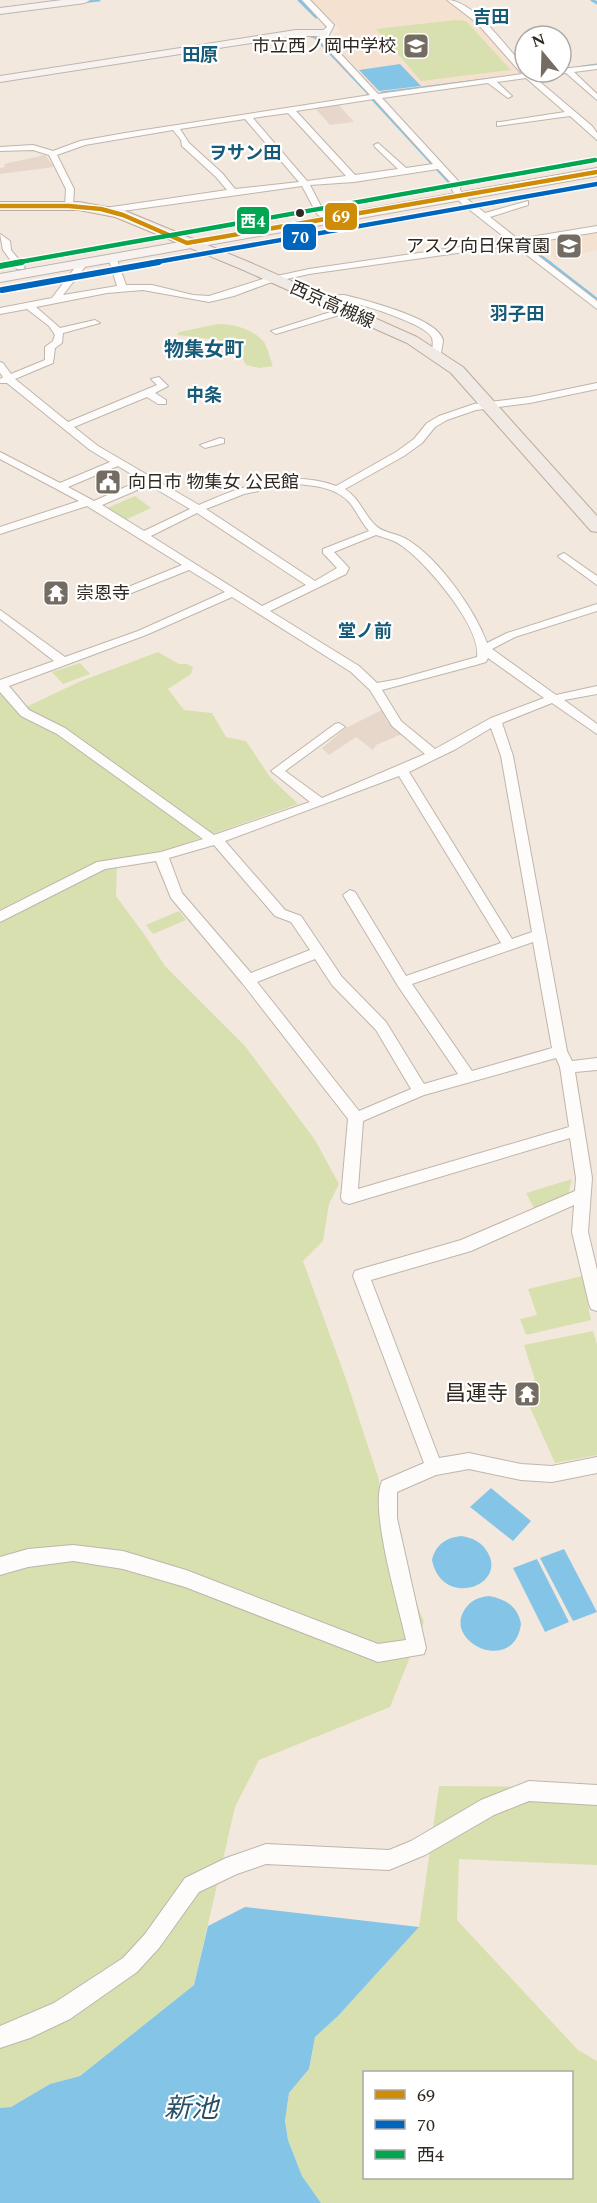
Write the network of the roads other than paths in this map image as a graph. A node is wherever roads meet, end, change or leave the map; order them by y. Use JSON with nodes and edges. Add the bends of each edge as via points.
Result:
{"nodes":[{"id":1,"x":85,"y":0,"type":"edge"},
{"id":2,"x":306,"y":0,"type":"edge"},
{"id":3,"x":451,"y":0,"type":"edge"},
{"id":4,"x":0,"y":11,"type":"edge"},
{"id":5,"x":324,"y":33,"type":"junction"},
{"id":6,"x":513,"y":59,"type":"edge"},
{"id":7,"x":597,"y":67,"type":"edge"},
{"id":8,"x":573,"y":70,"type":"edge"},
{"id":9,"x":573,"y":76,"type":"edge"},
{"id":10,"x":513,"y":78,"type":"edge"},
{"id":11,"x":0,"y":79,"type":"edge"},
{"id":12,"x":491,"y":81,"type":"junction"},
{"id":13,"x":538,"y":84,"type":"edge"},
{"id":14,"x":508,"y":96,"type":"dead end"},
{"id":15,"x":372,"y":97,"type":"junction"},
{"id":16,"x":597,"y":98,"type":"edge"},
{"id":17,"x":290,"y":110,"type":"junction"},
{"id":18,"x":573,"y":113,"type":"junction"},
{"id":19,"x":248,"y":117,"type":"junction"},
{"id":20,"x":500,"y":124,"type":"dead end"},
{"id":21,"x":175,"y":128,"type":"junction"},
{"id":22,"x":597,"y":138,"type":"edge"},
{"id":23,"x":378,"y":146,"type":"dead end"},
{"id":24,"x":0,"y":149,"type":"edge"},
{"id":25,"x":52,"y":154,"type":"junction"},
{"id":26,"x":597,"y":165,"type":"edge"},
{"id":27,"x":439,"y":166,"type":"junction"},
{"id":28,"x":404,"y":171,"type":"junction"},
{"id":29,"x":597,"y":172,"type":"edge"},
{"id":30,"x":354,"y":178,"type":"junction"},
{"id":31,"x":305,"y":184,"type":"junction"},
{"id":32,"x":232,"y":191,"type":"junction"},
{"id":33,"x":458,"y":193,"type":"junction"},
{"id":34,"x":525,"y":203,"type":"dead end"},
{"id":35,"x":0,"y":206,"type":"edge"},
{"id":36,"x":69,"y":206,"type":"junction"},
{"id":37,"x":108,"y":210,"type":"junction"},
{"id":38,"x":321,"y":213,"type":"junction"},
{"id":39,"x":484,"y":216,"type":"junction"},
{"id":40,"x":597,"y":229,"type":"edge"},
{"id":41,"x":0,"y":237,"type":"edge"},
{"id":42,"x":182,"y":240,"type":"junction"},
{"id":43,"x":517,"y":243,"type":"junction"},
{"id":44,"x":112,"y":257,"type":"junction"},
{"id":45,"x":83,"y":263,"type":"junction"},
{"id":46,"x":20,"y":267,"type":"junction"},
{"id":47,"x":0,"y":271,"type":"edge"},
{"id":48,"x":0,"y":279,"type":"edge"},
{"id":49,"x":274,"y":279,"type":"junction"},
{"id":50,"x":123,"y":289,"type":"junction"},
{"id":51,"x":56,"y":298,"type":"junction"},
{"id":52,"x":316,"y":299,"type":"junction"},
{"id":53,"x":29,"y":306,"type":"junction"},
{"id":54,"x":597,"y":306,"type":"edge"},
{"id":55,"x":0,"y":311,"type":"edge"},
{"id":56,"x":343,"y":311,"type":"junction"},
{"id":57,"x":95,"y":323,"type":"dead end"},
{"id":58,"x":59,"y":331,"type":"junction"},
{"id":59,"x":276,"y":332,"type":"dead end"},
{"id":60,"x":436,"y":354,"type":"junction"},
{"id":61,"x":0,"y":365,"type":"edge"},
{"id":62,"x":156,"y":379,"type":"dead end"},
{"id":63,"x":4,"y":381,"type":"edge"},
{"id":64,"x":597,"y":386,"type":"edge"},
{"id":65,"x":148,"y":393,"type":"junction"},
{"id":66,"x":162,"y":402,"type":"dead end"},
{"id":67,"x":488,"y":405,"type":"junction"},
{"id":68,"x":69,"y":425,"type":"junction"},
{"id":69,"x":220,"y":441,"type":"dead end"},
{"id":70,"x":205,"y":445,"type":"dead end"},
{"id":71,"x":0,"y":455,"type":"edge"},
{"id":72,"x":119,"y":462,"type":"junction"},
{"id":73,"x":151,"y":480,"type":"junction"},
{"id":74,"x":59,"y":487,"type":"junction"},
{"id":75,"x":338,"y":489,"type":"junction"},
{"id":76,"x":91,"y":504,"type":"junction"},
{"id":77,"x":198,"y":509,"type":"junction"},
{"id":78,"x":597,"y":527,"type":"edge"},
{"id":79,"x":0,"y":531,"type":"edge"},
{"id":80,"x":377,"y":531,"type":"junction"},
{"id":81,"x":143,"y":536,"type":"junction"},
{"id":82,"x":564,"y":556,"type":"dead end"},
{"id":83,"x":189,"y":566,"type":"junction"},
{"id":84,"x":597,"y":582,"type":"edge"},
{"id":85,"x":313,"y":584,"type":"junction"},
{"id":86,"x":234,"y":592,"type":"junction"},
{"id":87,"x":120,"y":594,"type":"dead end"},
{"id":88,"x":597,"y":607,"type":"edge"},
{"id":89,"x":263,"y":610,"type":"junction"},
{"id":90,"x":0,"y":613,"type":"edge"},
{"id":91,"x":484,"y":649,"type":"junction"},
{"id":92,"x":63,"y":662,"type":"junction"},
{"id":93,"x":1,"y":685,"type":"edge"},
{"id":94,"x":374,"y":687,"type":"junction"},
{"id":95,"x":597,"y":690,"type":"edge"},
{"id":96,"x":552,"y":699,"type":"junction"},
{"id":97,"x":495,"y":721,"type":"junction"},
{"id":98,"x":339,"y":727,"type":"dead end"},
{"id":99,"x":597,"y":730,"type":"edge"},
{"id":100,"x":434,"y":754,"type":"junction"},
{"id":101,"x":402,"y":770,"type":"junction"},
{"id":102,"x":319,"y":802,"type":"junction"},
{"id":103,"x":214,"y":840,"type":"junction"},
{"id":104,"x":161,"y":856,"type":"junction"},
{"id":105,"x":350,"y":895,"type":"dead end"},
{"id":106,"x":0,"y":917,"type":"edge"},
{"id":107,"x":539,"y":935,"type":"junction"},
{"id":108,"x":509,"y":945,"type":"junction"},
{"id":109,"x":317,"y":953,"type":"junction"},
{"id":110,"x":248,"y":980,"type":"junction"},
{"id":111,"x":403,"y":982,"type":"junction"},
{"id":112,"x":560,"y":1051,"type":"junction"},
{"id":113,"x":597,"y":1064,"type":"edge"},
{"id":114,"x":567,"y":1067,"type":"junction"},
{"id":115,"x":468,"y":1077,"type":"junction"},
{"id":116,"x":420,"y":1091,"type":"junction"},
{"id":117,"x":356,"y":1118,"type":"junction"},
{"id":118,"x":578,"y":1130,"type":"junction"},
{"id":119,"x":582,"y":1195,"type":"junction"},
{"id":120,"x":597,"y":1304,"type":"edge"},
{"id":121,"x":597,"y":1465,"type":"edge"},
{"id":122,"x":434,"y":1467,"type":"junction"},
{"id":123,"x":0,"y":1566,"type":"edge"},
{"id":124,"x":597,"y":1795,"type":"edge"},
{"id":125,"x":0,"y":2037,"type":"edge"}],
"edges":[{"from":1,"to":4,"type":"main road"},
{"from":2,"to":5,"type":"street","via":[[329,23],[331,27]]},
{"from":3,"to":6,"type":"street","via":[[480,21]]},
{"from":5,"to":11,"type":"main road","via":[[296,33]]},
{"from":5,"to":15,"type":"street","via":[[323,39]]},
{"from":7,"to":8,"type":"street"},
{"from":9,"to":16,"type":"street"},
{"from":10,"to":12,"type":"street"},
{"from":12,"to":14,"type":"street"},
{"from":12,"to":15,"type":"street"},
{"from":13,"to":18,"type":"street"},
{"from":15,"to":17,"type":"street"},
{"from":15,"to":27,"type":"street"},
{"from":17,"to":19,"type":"street"},
{"from":17,"to":30,"type":"street"},
{"from":18,"to":20,"type":"street"},
{"from":18,"to":22,"type":"street"},
{"from":19,"to":21,"type":"street"},
{"from":19,"to":31,"type":"street"},
{"from":21,"to":25,"type":"street","via":[[83,143]]},
{"from":21,"to":32,"type":"street","via":[[185,144]]},
{"from":23,"to":28,"type":"street"},
{"from":24,"to":25,"type":"street","via":[[29,146]]},
{"from":25,"to":36,"type":"street","via":[[70,189]]},
{"from":26,"to":33,"type":"main road"},
{"from":27,"to":28,"type":"street"},
{"from":27,"to":33,"type":"street","via":[[458,186]]},
{"from":28,"to":30,"type":"street"},
{"from":29,"to":33,"type":"main road"},
{"from":30,"to":31,"type":"street"},
{"from":31,"to":32,"type":"street"},
{"from":31,"to":38,"type":"street"},
{"from":32,"to":37,"type":"street"},
{"from":33,"to":38,"type":"main road"},
{"from":33,"to":39,"type":"street"},
{"from":33,"to":42,"type":"main road"},
{"from":34,"to":39,"type":"street"},
{"from":35,"to":36,"type":"main road","name":"西京高槻線"},
{"from":36,"to":37,"type":"main road","name":"西京高槻線"},
{"from":37,"to":42,"type":"main road","name":"西京高槻線"},
{"from":38,"to":42,"type":"main road"},
{"from":39,"to":43,"type":"street"},
{"from":40,"to":43,"type":"street"},
{"from":41,"to":46,"type":"street"},
{"from":42,"to":44,"type":"main road"},
{"from":42,"to":46,"type":"main road"},
{"from":42,"to":49,"type":"main road","name":"西京高槻線"},
{"from":43,"to":49,"type":"street","via":[[387,258]]},
{"from":43,"to":54,"type":"street"},
{"from":44,"to":45,"type":"main road"},
{"from":44,"to":50,"type":"street"},
{"from":45,"to":48,"type":"main road"},
{"from":45,"to":51,"type":"street"},
{"from":46,"to":47,"type":"main road"},
{"from":49,"to":50,"type":"street","via":[[212,299],[161,288]]},
{"from":49,"to":52,"type":"main road","name":"西京高槻線"},
{"from":50,"to":51,"type":"street"},
{"from":51,"to":53,"type":"street"},
{"from":52,"to":56,"type":"main road","name":"西京高槻線"},
{"from":52,"to":60,"type":"street","via":[[344,298],[411,319],[434,333],[438,340]]},
{"from":53,"to":55,"type":"street"},
{"from":53,"to":58,"type":"street"},
{"from":56,"to":59,"type":"street"},
{"from":56,"to":60,"type":"main road","name":"西京高槻線"},
{"from":57,"to":58,"type":"street"},
{"from":58,"to":63,"type":"street","via":[[57,343],[50,347],[50,361]]},
{"from":60,"to":67,"type":"main road","name":"西京高槻線","via":[[457,370]]},
{"from":61,"to":63,"type":"street"},
{"from":62,"to":65,"type":"street","via":[[163,386]]},
{"from":63,"to":68,"type":"street"},
{"from":64,"to":67,"type":"street"},
{"from":65,"to":66,"type":"street"},
{"from":65,"to":68,"type":"street"},
{"from":67,"to":75,"type":"street","via":[[443,418],[400,454]]},
{"from":67,"to":78,"type":"main road","name":"西京高槻線"},
{"from":68,"to":72,"type":"street","via":[[94,448]]},
{"from":69,"to":70,"type":"street"},
{"from":71,"to":74,"type":"street"},
{"from":72,"to":73,"type":"street"},
{"from":72,"to":74,"type":"street"},
{"from":73,"to":76,"type":"street"},
{"from":73,"to":77,"type":"street"},
{"from":74,"to":76,"type":"street"},
{"from":75,"to":77,"type":"street","via":[[295,479]]},
{"from":75,"to":80,"type":"street","via":[[354,498],[368,524]]},
{"from":76,"to":79,"type":"street"},
{"from":76,"to":81,"type":"street"},
{"from":77,"to":81,"type":"street"},
{"from":77,"to":85,"type":"street"},
{"from":80,"to":85,"type":"street","via":[[327,551],[343,568],[342,572]]},
{"from":80,"to":91,"type":"street","via":[[404,541],[431,568],[455,597]]},
{"from":81,"to":83,"type":"street"},
{"from":82,"to":84,"type":"street"},
{"from":83,"to":86,"type":"street"},
{"from":83,"to":87,"type":"street"},
{"from":85,"to":89,"type":"street"},
{"from":86,"to":89,"type":"street"},
{"from":86,"to":92,"type":"street"},
{"from":88,"to":91,"type":"street","via":[[511,635]]},
{"from":89,"to":94,"type":"street","via":[[355,669]]},
{"from":90,"to":92,"type":"street"},
{"from":91,"to":94,"type":"street","via":[[482,659],[460,667],[400,685]]},
{"from":91,"to":96,"type":"street"},
{"from":92,"to":93,"type":"street"},
{"from":93,"to":103,"type":"street","via":[[25,713],[61,731]]},
{"from":94,"to":100,"type":"street","via":[[396,723]]},
{"from":95,"to":96,"type":"street"},
{"from":96,"to":97,"type":"street"},
{"from":96,"to":99,"type":"street"},
{"from":97,"to":100,"type":"street"},
{"from":97,"to":107,"type":"street","via":[[507,756]]},
{"from":98,"to":102,"type":"street","via":[[277,771]]},
{"from":100,"to":101,"type":"street"},
{"from":101,"to":102,"type":"street"},
{"from":101,"to":108,"type":"street"},
{"from":102,"to":103,"type":"street"},
{"from":103,"to":104,"type":"street"},
{"from":103,"to":109,"type":"street","via":[[280,913],[296,919]]},
{"from":104,"to":106,"type":"street","via":[[102,865]]},
{"from":104,"to":110,"type":"street","via":[[176,895]]},
{"from":105,"to":111,"type":"street"},
{"from":107,"to":108,"type":"street"},
{"from":107,"to":112,"type":"street"},
{"from":108,"to":111,"type":"street"},
{"from":109,"to":110,"type":"street"},
{"from":109,"to":116,"type":"street","via":[[337,981],[381,1026]]},
{"from":110,"to":117,"type":"street"},
{"from":111,"to":115,"type":"street"},
{"from":112,"to":114,"type":"street"},
{"from":112,"to":115,"type":"street"},
{"from":113,"to":114,"type":"street"},
{"from":114,"to":118,"type":"street"},
{"from":115,"to":116,"type":"street"},
{"from":116,"to":117,"type":"street"},
{"from":117,"to":118,"type":"street","via":[[349,1198]]},
{"from":118,"to":119,"type":"street","via":[[584,1178]]},
{"from":119,"to":120,"type":"street","via":[[580,1232]]},
{"from":119,"to":122,"type":"street","via":[[465,1246],[361,1276]]},
{"from":121,"to":122,"type":"street","via":[[552,1474],[468,1461]]},
{"from":122,"to":123,"type":"street","via":[[388,1486],[388,1518],[417,1648],[378,1653],[186,1579],[123,1560],[73,1553]]},
{"from":124,"to":125,"type":"street","via":[[529,1791],[488,1807],[418,1848],[389,1860],[266,1854],[232,1865],[192,1885],[130,1965],[62,2011]]}]}
